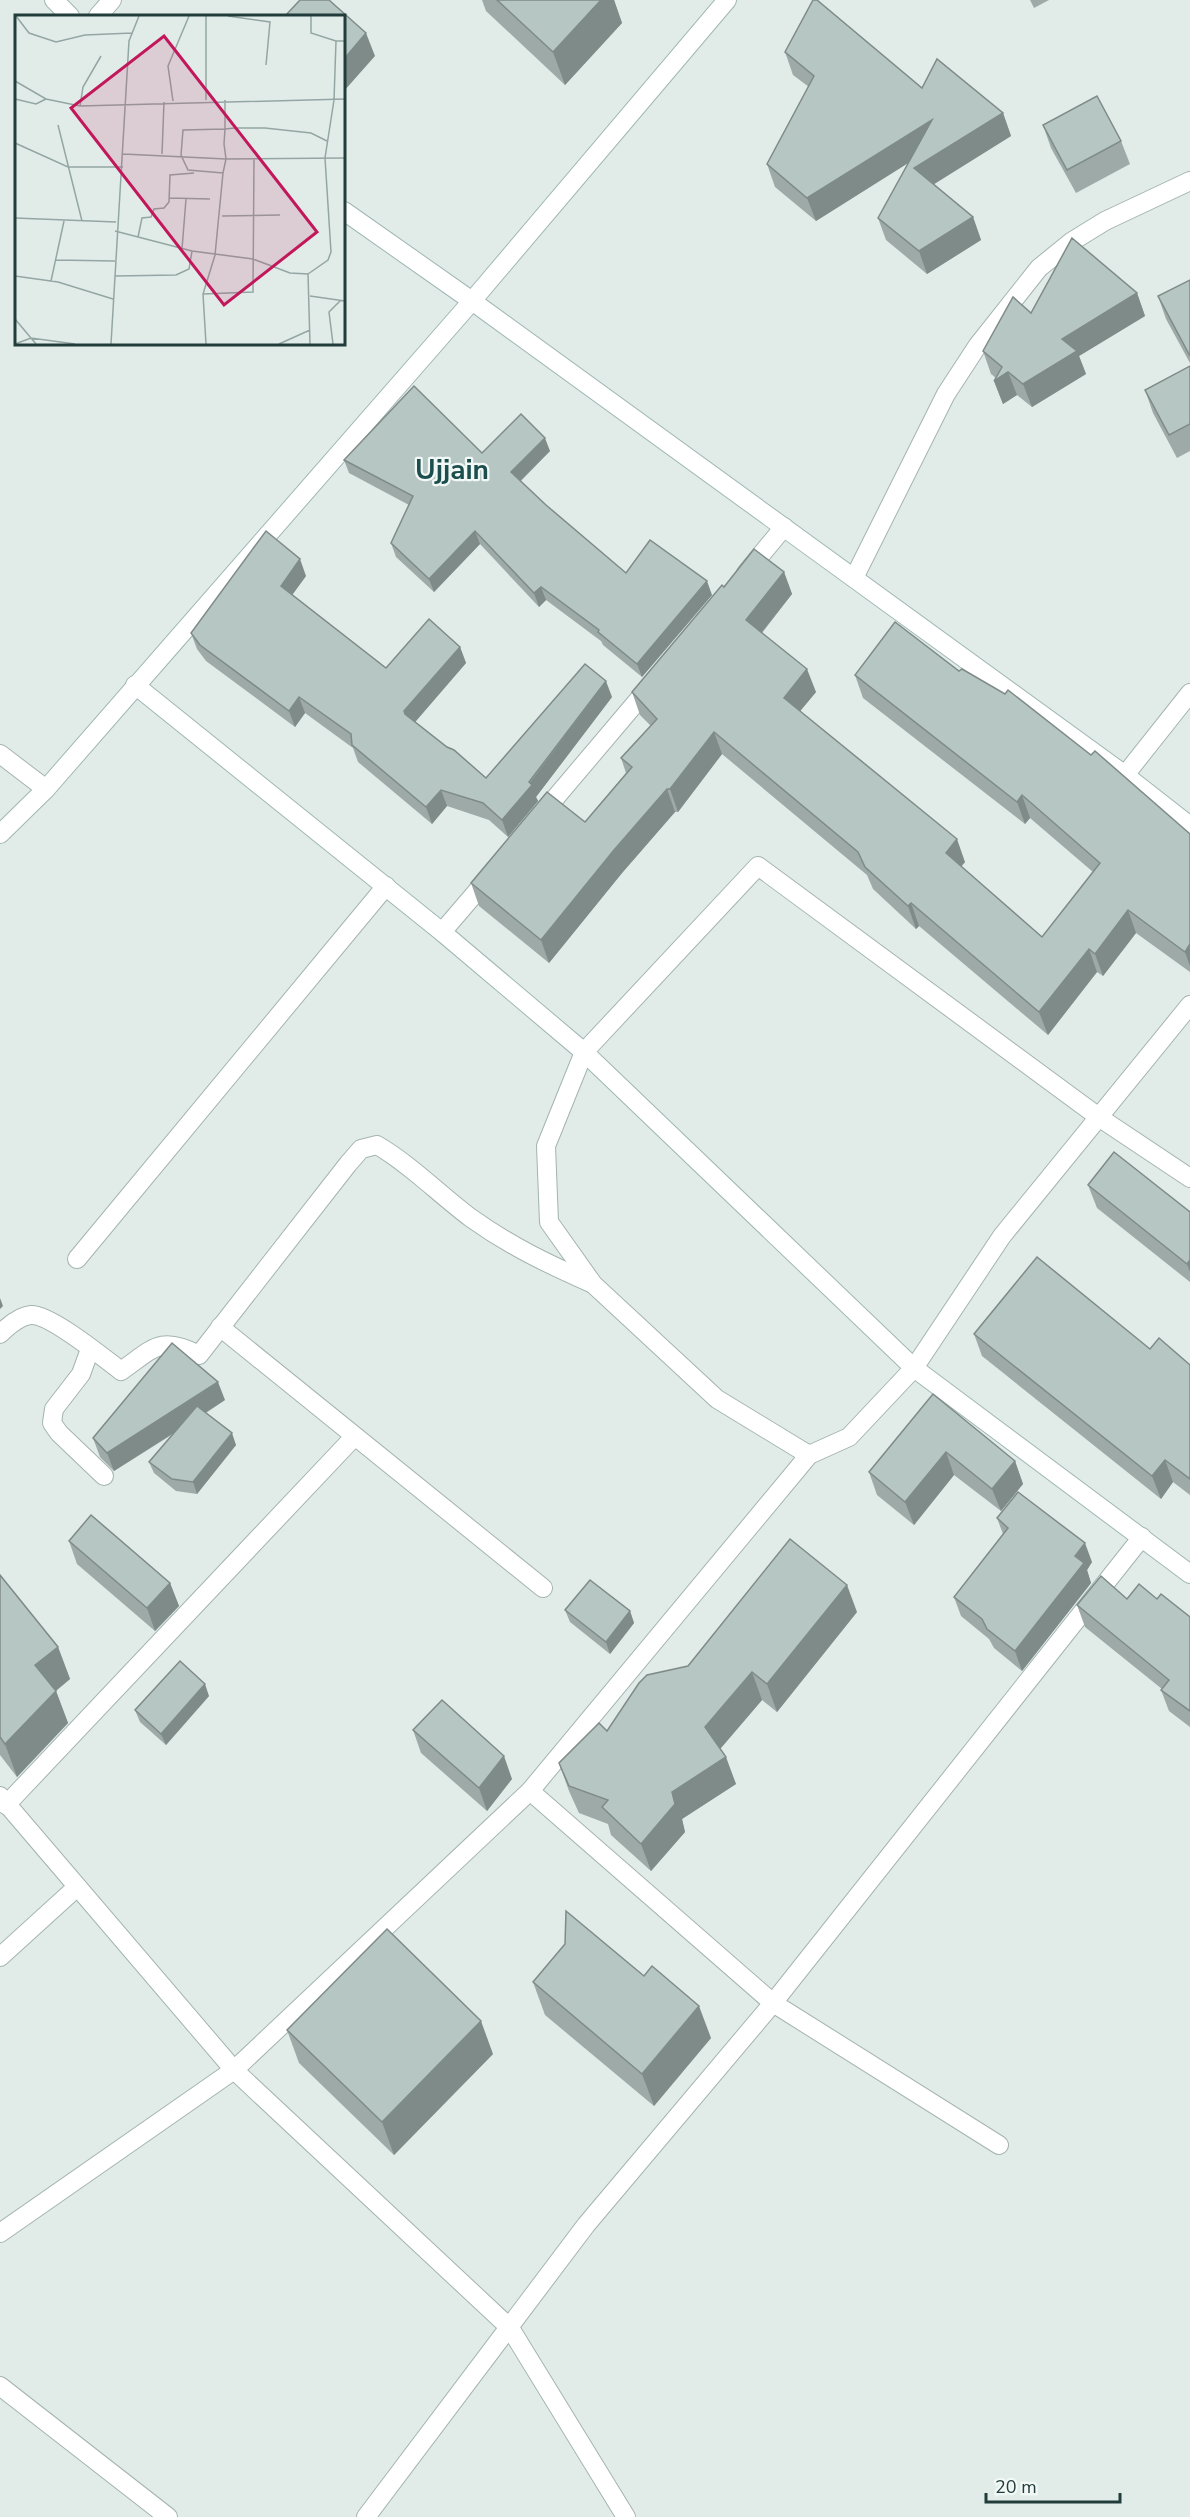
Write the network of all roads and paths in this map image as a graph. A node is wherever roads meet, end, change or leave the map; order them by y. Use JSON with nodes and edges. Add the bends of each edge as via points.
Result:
{"nodes":[{"id":1,"x":54,"y":0,"type":"edge"},
{"id":2,"x":112,"y":0,"type":"edge"},
{"id":3,"x":727,"y":0,"type":"edge"},
{"id":4,"x":69,"y":15,"type":"edge"},
{"id":5,"x":99,"y":15,"type":"edge"},
{"id":6,"x":1190,"y":181,"type":"edge"},
{"id":7,"x":345,"y":212,"type":"edge"},
{"id":8,"x":472,"y":301,"type":"junction"},
{"id":9,"x":784,"y":527,"type":"junction"},
{"id":10,"x":854,"y":578,"type":"junction"},
{"id":11,"x":731,"y":590,"type":"edge"},
{"id":12,"x":663,"y":671,"type":"edge"},
{"id":13,"x":135,"y":685,"type":"junction"},
{"id":14,"x":1190,"y":693,"type":"edge"},
{"id":15,"x":0,"y":754,"type":"edge"},
{"id":16,"x":1125,"y":776,"type":"junction"},
{"id":17,"x":46,"y":789,"type":"junction"},
{"id":18,"x":1190,"y":826,"type":"edge"},
{"id":19,"x":526,"y":833,"type":"edge"},
{"id":20,"x":0,"y":834,"type":"edge"},
{"id":21,"x":503,"y":860,"type":"edge"},
{"id":22,"x":386,"y":886,"type":"junction"},
{"id":23,"x":442,"y":932,"type":"junction"},
{"id":24,"x":1190,"y":1005,"type":"edge"},
{"id":25,"x":584,"y":1052,"type":"junction"},
{"id":26,"x":1100,"y":1118,"type":"junction"},
{"id":27,"x":1190,"y":1178,"type":"edge"},
{"id":28,"x":77,"y":1259,"type":"dead end"},
{"id":29,"x":593,"y":1284,"type":"junction"},
{"id":30,"x":220,"y":1327,"type":"junction"},
{"id":31,"x":0,"y":1334,"type":"edge"},
{"id":32,"x":90,"y":1348,"type":"junction"},
{"id":33,"x":914,"y":1368,"type":"junction"},
{"id":34,"x":354,"y":1437,"type":"junction"},
{"id":35,"x":809,"y":1455,"type":"junction"},
{"id":36,"x":104,"y":1476,"type":"dead end"},
{"id":37,"x":1142,"y":1537,"type":"junction"},
{"id":38,"x":1190,"y":1574,"type":"edge"},
{"id":39,"x":543,"y":1588,"type":"dead end"},
{"id":40,"x":530,"y":1791,"type":"junction"},
{"id":41,"x":3,"y":1801,"type":"edge"},
{"id":42,"x":77,"y":1887,"type":"junction"},
{"id":43,"x":0,"y":1957,"type":"edge"},
{"id":44,"x":773,"y":2003,"type":"junction"},
{"id":45,"x":234,"y":2070,"type":"junction"},
{"id":46,"x":999,"y":2145,"type":"dead end"},
{"id":47,"x":0,"y":2233,"type":"edge"},
{"id":48,"x":510,"y":2328,"type":"junction"},
{"id":49,"x":0,"y":2386,"type":"edge"},
{"id":50,"x":168,"y":2517,"type":"edge"},
{"id":51,"x":366,"y":2517,"type":"edge"},
{"id":52,"x":626,"y":2517,"type":"edge"}],
"edges":[{"from":1,"to":4,"type":"street"},
{"from":2,"to":5,"type":"street"},
{"from":3,"to":8,"type":"street"},
{"from":6,"to":10,"type":"street","via":[[1105,221],[1039,268],[978,345],[946,394]]},
{"from":7,"to":8,"type":"street"},
{"from":8,"to":9,"type":"street"},
{"from":8,"to":13,"type":"street"},
{"from":9,"to":10,"type":"street"},
{"from":9,"to":11,"type":"street"},
{"from":10,"to":16,"type":"street"},
{"from":12,"to":19,"type":"street"},
{"from":13,"to":17,"type":"street"},
{"from":13,"to":22,"type":"street"},
{"from":14,"to":16,"type":"street"},
{"from":15,"to":17,"type":"street"},
{"from":16,"to":18,"type":"street"},
{"from":17,"to":20,"type":"street"},
{"from":21,"to":23,"type":"street"},
{"from":22,"to":23,"type":"street"},
{"from":22,"to":28,"type":"street"},
{"from":23,"to":25,"type":"street"},
{"from":24,"to":26,"type":"street"},
{"from":25,"to":26,"type":"street","via":[[758,866]]},
{"from":25,"to":29,"type":"street","via":[[546,1146],[548,1211],[549,1222]]},
{"from":25,"to":33,"type":"street"},
{"from":26,"to":27,"type":"street"},
{"from":26,"to":33,"type":"street","via":[[1002,1236]]},
{"from":29,"to":30,"type":"street","via":[[526,1254],[471,1218],[396,1156],[376,1145],[361,1149],[348,1164]]},
{"from":29,"to":35,"type":"street","via":[[717,1400]]},
{"from":30,"to":32,"type":"street","via":[[199,1355],[179,1345],[160,1345],[121,1371]]},
{"from":30,"to":34,"type":"street"},
{"from":31,"to":32,"type":"street","via":[[14,1321],[31,1315],[51,1320]]},
{"from":32,"to":36,"type":"street","via":[[81,1374],[54,1409],[52,1423]]},
{"from":33,"to":35,"type":"street","via":[[849,1437]]},
{"from":33,"to":37,"type":"street"},
{"from":34,"to":39,"type":"street"},
{"from":34,"to":41,"type":"street"},
{"from":35,"to":40,"type":"street"},
{"from":37,"to":38,"type":"street"},
{"from":37,"to":44,"type":"street"},
{"from":40,"to":44,"type":"street"},
{"from":40,"to":45,"type":"street"},
{"from":41,"to":42,"type":"street"},
{"from":42,"to":43,"type":"street"},
{"from":42,"to":45,"type":"street"},
{"from":44,"to":46,"type":"street"},
{"from":44,"to":48,"type":"street","via":[[586,2224]]},
{"from":45,"to":47,"type":"street"},
{"from":45,"to":48,"type":"street"},
{"from":48,"to":51,"type":"street"},
{"from":48,"to":52,"type":"street"},
{"from":49,"to":50,"type":"street"}]}
